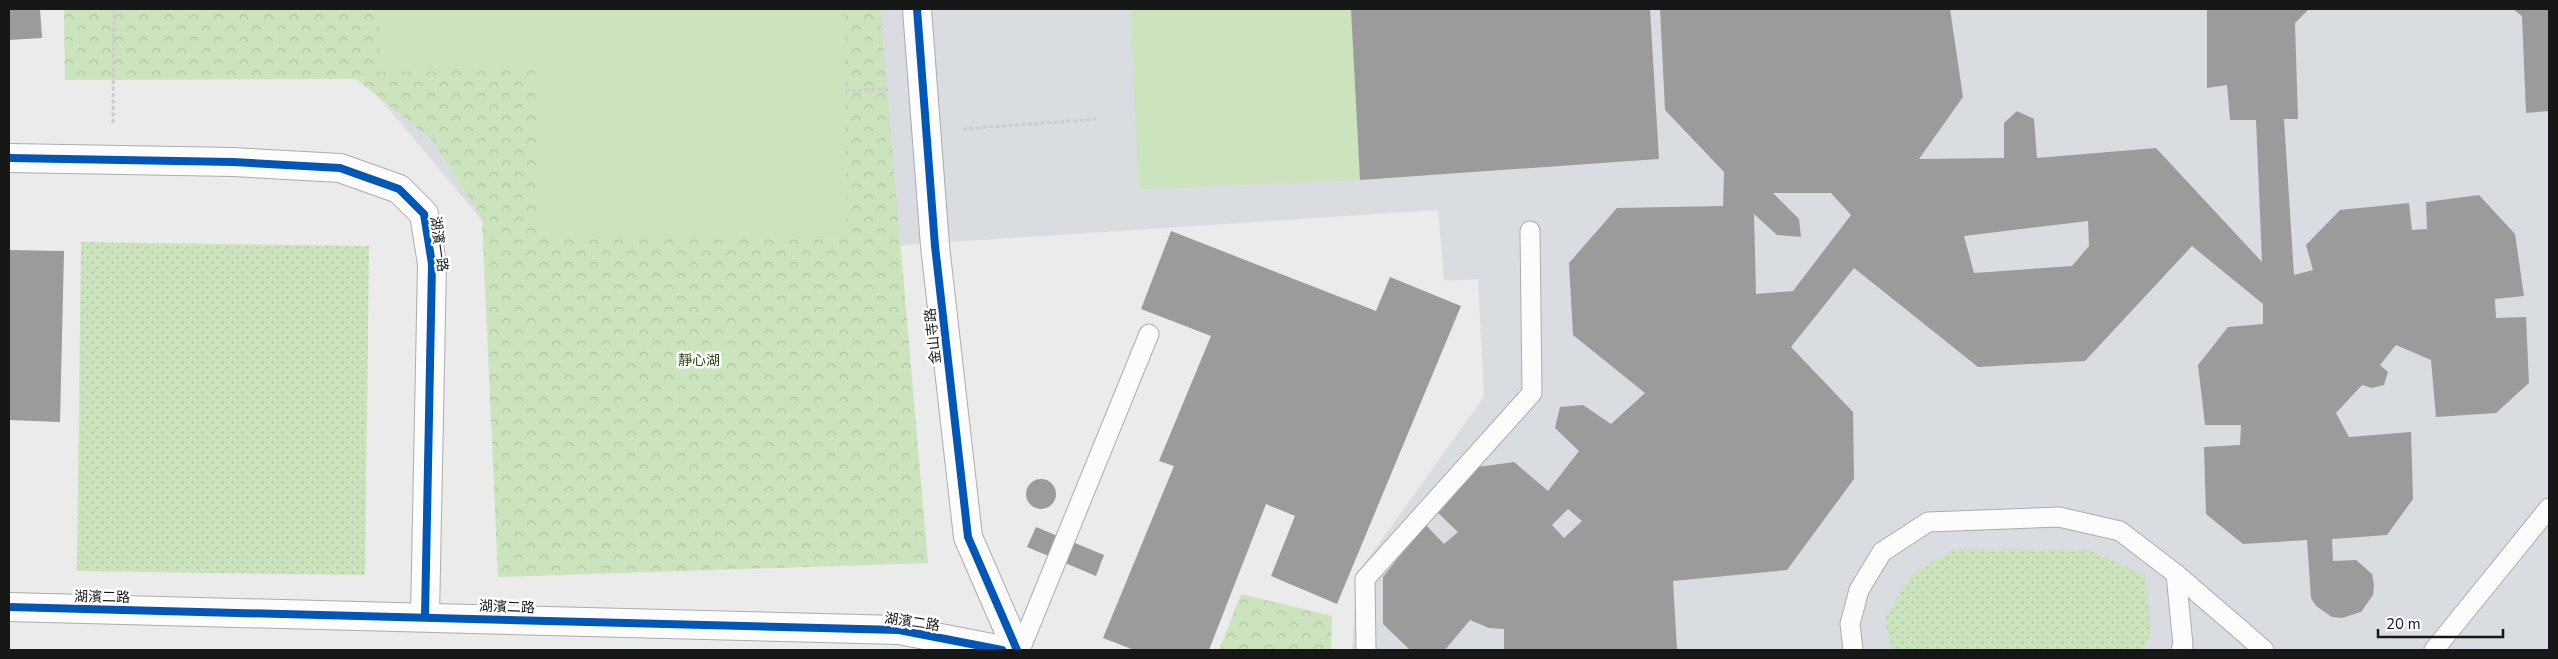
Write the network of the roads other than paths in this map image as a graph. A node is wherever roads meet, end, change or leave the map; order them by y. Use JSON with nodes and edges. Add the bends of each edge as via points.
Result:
{"nodes":[{"id":1,"x":917,"y":9,"type":"edge"},
{"id":2,"x":9,"y":158,"type":"edge"},
{"id":3,"x":1530,"y":230,"type":"dead end"},
{"id":4,"x":1149,"y":334,"type":"dead end"},
{"id":5,"x":2549,"y":508,"type":"edge"},
{"id":6,"x":2176,"y":574,"type":"junction"},
{"id":7,"x":9,"y":608,"type":"edge"},
{"id":8,"x":425,"y":617,"type":"junction"},
{"id":9,"x":898,"y":640,"type":"edge"},
{"id":10,"x":1002,"y":650,"type":"edge"},
{"id":11,"x":1019,"y":650,"type":"edge"},
{"id":12,"x":1366,"y":650,"type":"edge"},
{"id":13,"x":1853,"y":650,"type":"edge"},
{"id":14,"x":2181,"y":650,"type":"edge"},
{"id":15,"x":2264,"y":650,"type":"edge"},
{"id":16,"x":2434,"y":650,"type":"edge"}],
"edges":[{"from":1,"to":11,"type":"street","name":"金山寺路","via":[[935,246],[968,537]]},
{"from":2,"to":8,"type":"street","name":"湖濱一路","via":[[233,162],[340,168],[399,189],[424,214],[432,264]]},
{"from":3,"to":12,"type":"lane","via":[[1532,393],[1365,579]]},
{"from":4,"to":11,"type":"lane"},
{"from":5,"to":16,"type":"lane"},
{"from":6,"to":13,"type":"lane","via":[[2120,531],[2059,517],[1928,522],[1882,552],[1859,590],[1850,624]]},
{"from":6,"to":14,"type":"lane"},
{"from":6,"to":15,"type":"lane"},
{"from":7,"to":8,"type":"street","name":"湖濱二路"},
{"from":8,"to":9,"type":"street","name":"湖濱二路"},
{"from":9,"to":10,"type":"street","name":"湖濱二路"}]}
